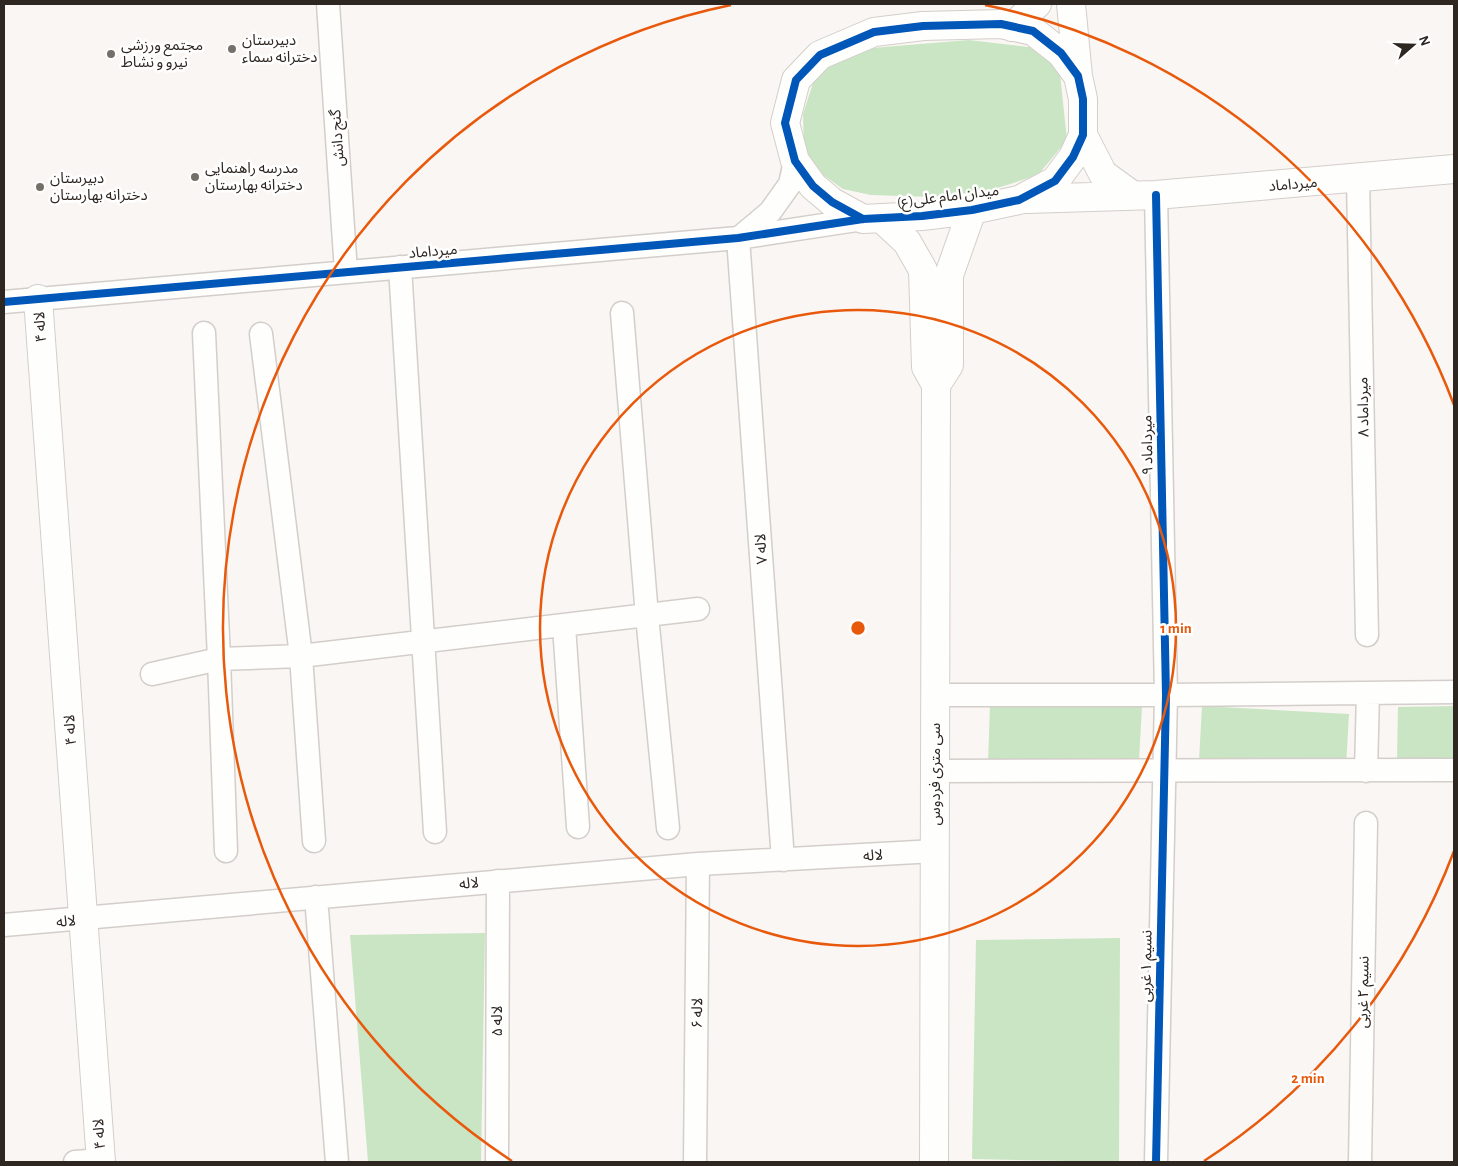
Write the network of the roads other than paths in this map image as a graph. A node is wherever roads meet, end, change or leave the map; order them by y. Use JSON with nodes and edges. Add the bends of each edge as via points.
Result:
{"nodes":[{"id":1,"x":328,"y":4,"type":"edge"},
{"id":2,"x":1037,"y":4,"type":"edge"},
{"id":3,"x":1071,"y":4,"type":"edge"},
{"id":4,"x":1012,"y":27,"type":"junction"},
{"id":5,"x":1078,"y":76,"type":"junction"},
{"id":6,"x":1083,"y":135,"type":"junction"},
{"id":7,"x":794,"y":161,"type":"junction"},
{"id":8,"x":1454,"y":169,"type":"edge"},
{"id":9,"x":1358,"y":179,"type":"junction"},
{"id":10,"x":1144,"y":195,"type":"junction"},
{"id":11,"x":1019,"y":200,"type":"junction"},
{"id":12,"x":972,"y":210,"type":"junction"},
{"id":13,"x":872,"y":218,"type":"junction"},
{"id":14,"x":738,"y":238,"type":"junction"},
{"id":15,"x":400,"y":267,"type":"junction"},
{"id":16,"x":346,"y":272,"type":"junction"},
{"id":17,"x":38,"y":299,"type":"junction"},
{"id":18,"x":4,"y":302,"type":"edge"},
{"id":19,"x":622,"y":313,"type":"dead end"},
{"id":20,"x":204,"y":333,"type":"dead end"},
{"id":21,"x":261,"y":334,"type":"dead end"},
{"id":22,"x":936,"y":385,"type":"junction"},
{"id":23,"x":698,"y":609,"type":"dead end"},
{"id":24,"x":647,"y":616,"type":"junction"},
{"id":25,"x":564,"y":626,"type":"junction"},
{"id":26,"x":1367,"y":635,"type":"dead end"},
{"id":27,"x":422,"y":641,"type":"junction"},
{"id":28,"x":301,"y":656,"type":"junction"},
{"id":29,"x":219,"y":659,"type":"junction"},
{"id":30,"x":152,"y":674,"type":"dead end"},
{"id":31,"x":1454,"y":692,"type":"edge"},
{"id":32,"x":1368,"y":693,"type":"junction"},
{"id":33,"x":935,"y":695,"type":"junction"},
{"id":34,"x":1166,"y":695,"type":"junction"},
{"id":35,"x":1454,"y":770,"type":"edge"},
{"id":36,"x":935,"y":771,"type":"junction"},
{"id":37,"x":1163,"y":771,"type":"junction"},
{"id":38,"x":1366,"y":771,"type":"junction"},
{"id":39,"x":1366,"y":823,"type":"dead end"},
{"id":40,"x":578,"y":827,"type":"dead end"},
{"id":41,"x":668,"y":828,"type":"dead end"},
{"id":42,"x":436,"y":832,"type":"dead end"},
{"id":43,"x":314,"y":841,"type":"dead end"},
{"id":44,"x":226,"y":851,"type":"dead end"},
{"id":45,"x":935,"y":851,"type":"junction"},
{"id":46,"x":783,"y":860,"type":"junction"},
{"id":47,"x":698,"y":864,"type":"junction"},
{"id":48,"x":498,"y":881,"type":"junction"},
{"id":49,"x":316,"y":897,"type":"junction"},
{"id":50,"x":84,"y":919,"type":"junction"},
{"id":51,"x":4,"y":925,"type":"edge"},
{"id":52,"x":93,"y":1162,"type":"edge"},
{"id":53,"x":337,"y":1162,"type":"edge"},
{"id":54,"x":496,"y":1162,"type":"edge"},
{"id":55,"x":695,"y":1162,"type":"edge"},
{"id":56,"x":934,"y":1162,"type":"edge"},
{"id":57,"x":1156,"y":1162,"type":"edge"},
{"id":58,"x":1360,"y":1162,"type":"edge"}],
"edges":[{"from":1,"to":16,"type":"street","name":"گنج دانش"},
{"from":2,"to":4,"type":"street"},
{"from":3,"to":5,"type":"street"},
{"from":4,"to":5,"type":"street","name":"میدان امام علی(ع)","via":[[1033,31],[1061,53]]},
{"from":4,"to":7,"type":"street","name":"میدان امام علی(ع)","via":[[1001,24],[923,26],[874,32],[820,55],[796,80],[785,123]]},
{"from":5,"to":6,"type":"street","name":"میدان امام علی(ع)","via":[[1084,99]]},
{"from":6,"to":10,"type":"street","via":[[1103,174]]},
{"from":6,"to":11,"type":"street","name":"میدان امام علی(ع)","via":[[1054,181]]},
{"from":7,"to":13,"type":"street","name":"میدان امام علی(ع)","via":[[813,186],[832,202]]},
{"from":7,"to":14,"type":"street","via":[[790,184],[770,212]]},
{"from":8,"to":9,"type":"street","name":"میرداماد"},
{"from":9,"to":10,"type":"street","name":"میرداماد"},
{"from":9,"to":26,"type":"street","name":"میرداماد ۸"},
{"from":10,"to":11,"type":"street","name":"میرداماد"},
{"from":10,"to":34,"type":"street","name":"میرداماد ۹"},
{"from":11,"to":12,"type":"street","name":"میدان امام علی(ع)"},
{"from":12,"to":13,"type":"street","name":"میدان امام علی(ع)"},
{"from":12,"to":22,"type":"street","via":[[949,275],[949,365]]},
{"from":13,"to":14,"type":"street","name":"میرداماد"},
{"from":13,"to":22,"type":"street","via":[[907,242],[923,270],[926,367]]},
{"from":14,"to":15,"type":"street","name":"میرداماد"},
{"from":14,"to":46,"type":"street","name":"لاله ۷"},
{"from":15,"to":16,"type":"street","name":"میرداماد"},
{"from":15,"to":27,"type":"street"},
{"from":16,"to":17,"type":"street","name":"میرداماد"},
{"from":17,"to":18,"type":"street","name":"میرداماد"},
{"from":17,"to":50,"type":"street","name":"لاله ۴"},
{"from":19,"to":24,"type":"street"},
{"from":20,"to":29,"type":"street"},
{"from":21,"to":28,"type":"street"},
{"from":22,"to":33,"type":"street","name":"سی متری فردوس"},
{"from":23,"to":24,"type":"street"},
{"from":24,"to":25,"type":"street"},
{"from":24,"to":41,"type":"street"},
{"from":25,"to":27,"type":"street"},
{"from":25,"to":40,"type":"street"},
{"from":27,"to":28,"type":"street"},
{"from":27,"to":42,"type":"street"},
{"from":28,"to":29,"type":"street"},
{"from":28,"to":43,"type":"street"},
{"from":29,"to":30,"type":"street"},
{"from":29,"to":44,"type":"street"},
{"from":31,"to":32,"type":"street"},
{"from":32,"to":34,"type":"street"},
{"from":32,"to":38,"type":"street"},
{"from":33,"to":34,"type":"street"},
{"from":33,"to":36,"type":"street","name":"سی متری فردوس"},
{"from":34,"to":37,"type":"street","name":"میرداماد ۹"},
{"from":35,"to":38,"type":"street"},
{"from":36,"to":37,"type":"street"},
{"from":36,"to":45,"type":"street","name":"سی متری فردوس"},
{"from":37,"to":38,"type":"street"},
{"from":37,"to":57,"type":"street","name":"نسیم ۱ غربی"},
{"from":39,"to":58,"type":"street","name":"نسیم ۲ غربی"},
{"from":45,"to":46,"type":"street","name":"لاله"},
{"from":45,"to":56,"type":"street","name":"سی متری فردوس"},
{"from":46,"to":47,"type":"street","name":"لاله"},
{"from":47,"to":48,"type":"street","name":"لاله"},
{"from":47,"to":55,"type":"street","name":"لاله ۶"},
{"from":48,"to":49,"type":"street","name":"لاله"},
{"from":48,"to":54,"type":"street","name":"لاله ۵"},
{"from":49,"to":50,"type":"street","name":"لاله"},
{"from":49,"to":53,"type":"street"},
{"from":50,"to":51,"type":"street","name":"لاله"},
{"from":50,"to":52,"type":"street","name":"لاله ۴"}]}
